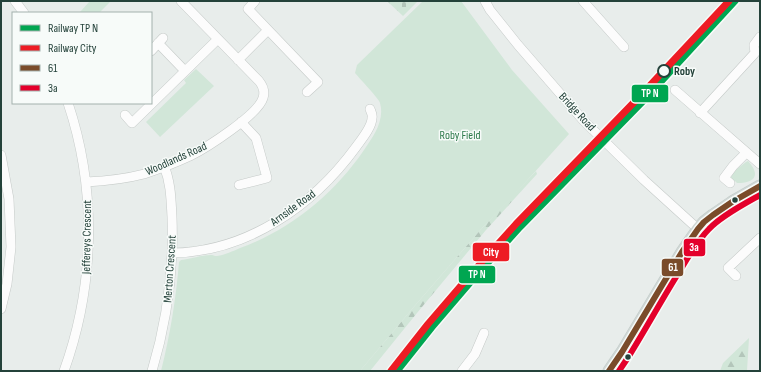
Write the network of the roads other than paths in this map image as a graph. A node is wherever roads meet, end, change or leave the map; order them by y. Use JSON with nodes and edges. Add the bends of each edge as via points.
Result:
{"nodes":[{"id":1,"x":16,"y":1,"type":"edge"},
{"id":2,"x":181,"y":1,"type":"edge"},
{"id":3,"x":255,"y":1,"type":"edge"},
{"id":4,"x":485,"y":1,"type":"edge"},
{"id":5,"x":583,"y":1,"type":"edge"},
{"id":6,"x":23,"y":12,"type":"edge"},
{"id":7,"x":268,"y":30,"type":"junction"},
{"id":8,"x":760,"y":37,"type":"edge"},
{"id":9,"x":218,"y":39,"type":"junction"},
{"id":10,"x":624,"y":47,"type":"dead end"},
{"id":11,"x":152,"y":50,"type":"edge"},
{"id":12,"x":238,"y":60,"type":"junction"},
{"id":13,"x":185,"y":71,"type":"junction"},
{"id":14,"x":675,"y":90,"type":"dead end"},
{"id":15,"x":307,"y":92,"type":"dead end"},
{"id":16,"x":152,"y":103,"type":"edge"},
{"id":17,"x":68,"y":104,"type":"edge"},
{"id":18,"x":151,"y":104,"type":"edge"},
{"id":19,"x":370,"y":109,"type":"dead end"},
{"id":20,"x":700,"y":113,"type":"junction"},
{"id":21,"x":125,"y":115,"type":"dead end"},
{"id":22,"x":241,"y":122,"type":"junction"},
{"id":23,"x":746,"y":152,"type":"junction"},
{"id":24,"x":1,"y":155,"type":"edge"},
{"id":25,"x":758,"y":161,"type":"edge"},
{"id":26,"x":164,"y":166,"type":"junction"},
{"id":27,"x":86,"y":182,"type":"junction"},
{"id":28,"x":730,"y":183,"type":"dead end"},
{"id":29,"x":239,"y":185,"type":"dead end"},
{"id":30,"x":760,"y":186,"type":"edge"},
{"id":31,"x":698,"y":229,"type":"junction"},
{"id":32,"x":760,"y":238,"type":"edge"},
{"id":33,"x":172,"y":254,"type":"junction"},
{"id":34,"x":736,"y":276,"type":"dead end"},
{"id":35,"x":1,"y":309,"type":"edge"},
{"id":36,"x":484,"y":333,"type":"dead end"},
{"id":37,"x":64,"y":371,"type":"edge"},
{"id":38,"x":152,"y":371,"type":"edge"},
{"id":39,"x":462,"y":371,"type":"edge"},
{"id":40,"x":609,"y":371,"type":"edge"}],
"edges":[{"from":1,"to":6,"type":"street"},
{"from":2,"to":9,"type":"street","name":"Woodlands Road"},
{"from":3,"to":7,"type":"street","via":[[248,9]]},
{"from":4,"to":31,"type":"street","name":"Bridge Road","via":[[518,45],[583,120]]},
{"from":5,"to":10,"type":"street"},
{"from":7,"to":12,"type":"street"},
{"from":7,"to":15,"type":"street","via":[[318,82]]},
{"from":8,"to":20,"type":"street","via":[[754,45],[755,53]]},
{"from":9,"to":12,"type":"street","name":"Woodlands Road"},
{"from":9,"to":13,"type":"street"},
{"from":11,"to":13,"type":"street","via":[[161,41]]},
{"from":12,"to":22,"type":"street","name":"Woodlands Road","via":[[261,83],[264,93],[260,104]]},
{"from":13,"to":16,"type":"street"},
{"from":14,"to":20,"type":"street"},
{"from":17,"to":27,"type":"street","name":"Jeffereys Crescent","via":[[82,153]]},
{"from":18,"to":21,"type":"street","via":[[132,123]]},
{"from":19,"to":33,"type":"street","name":"Arnside Road","via":[[370,126],[346,159],[321,187],[287,215],[256,233],[222,246]]},
{"from":20,"to":23,"type":"street"},
{"from":22,"to":26,"type":"street","name":"Woodlands Road","via":[[208,146]]},
{"from":22,"to":29,"type":"street","via":[[256,138],[267,178]]},
{"from":23,"to":25,"type":"street"},
{"from":23,"to":28,"type":"street","via":[[724,178]]},
{"from":24,"to":35,"type":"street","via":[[9,199],[11,247]]},
{"from":26,"to":27,"type":"street","name":"Woodlands Road","via":[[120,179]]},
{"from":26,"to":33,"type":"street","name":"Merton Crescent","via":[[170,184]]},
{"from":27,"to":37,"type":"street","name":"Jeffereys Crescent","via":[[89,220],[88,264],[80,318]]},
{"from":30,"to":31,"type":"main road","via":[[713,215]]},
{"from":31,"to":40,"type":"main road"},
{"from":32,"to":34,"type":"street","via":[[728,268]]},
{"from":33,"to":38,"type":"street","name":"Merton Crescent","via":[[166,315]]},
{"from":36,"to":39,"type":"street","via":[[475,354]]}]}
